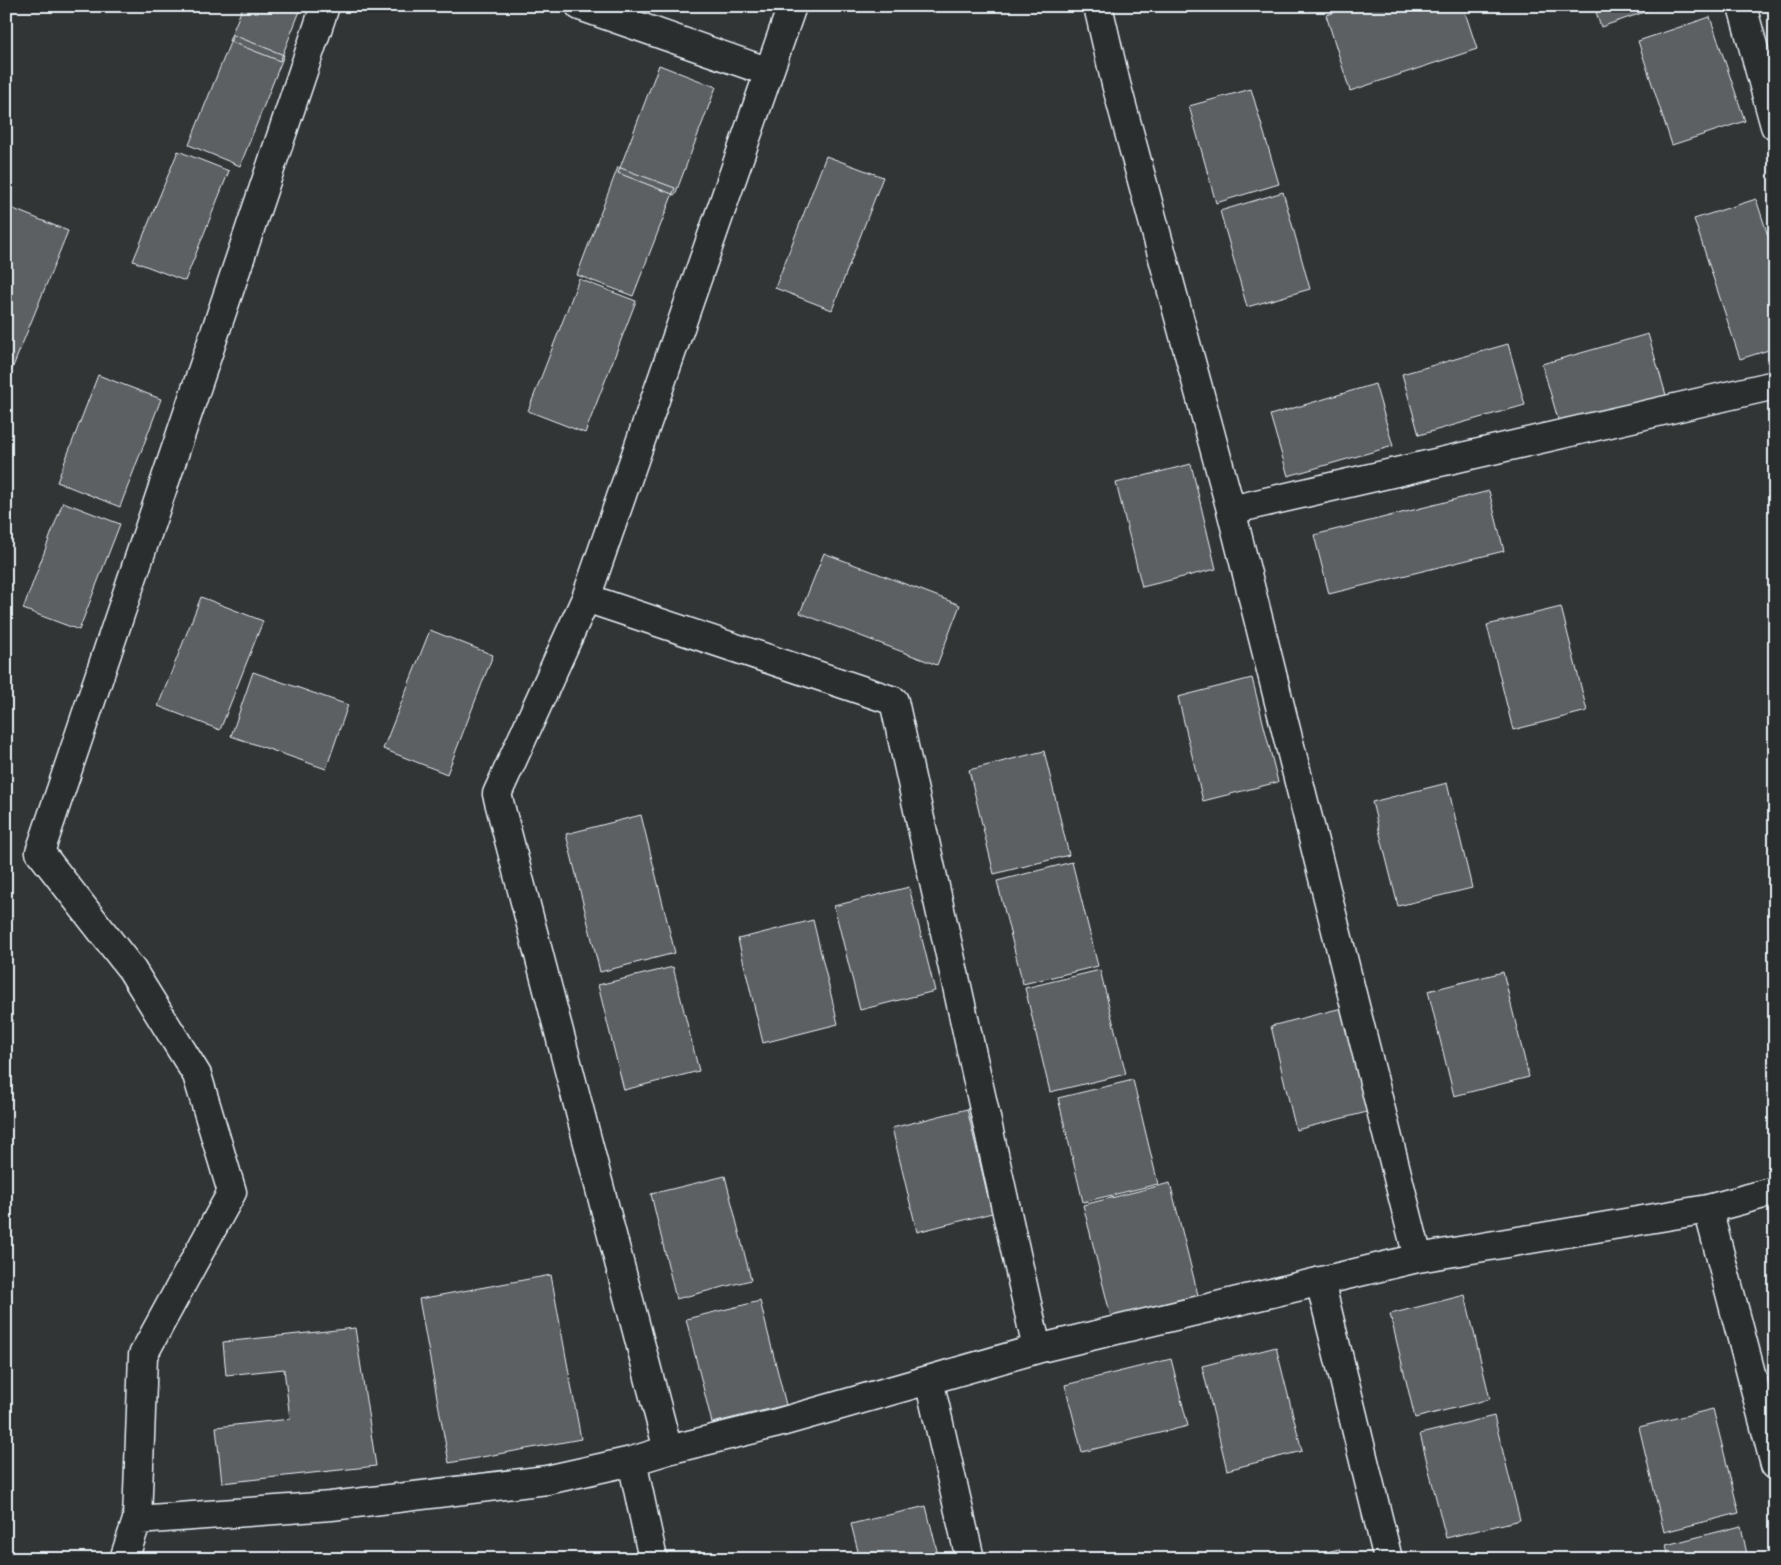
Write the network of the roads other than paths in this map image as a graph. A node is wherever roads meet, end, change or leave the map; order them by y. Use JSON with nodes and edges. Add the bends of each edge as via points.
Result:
{"nodes":[{"id":1,"x":325,"y":6,"type":"edge"},
{"id":2,"x":580,"y":6,"type":"edge"},
{"id":3,"x":792,"y":6,"type":"edge"},
{"id":4,"x":1098,"y":6,"type":"edge"},
{"id":5,"x":1742,"y":6,"type":"edge"},
{"id":6,"x":769,"y":72,"type":"junction"},
{"id":7,"x":1775,"y":126,"type":"edge"},
{"id":8,"x":1775,"y":385,"type":"edge"},
{"id":9,"x":1231,"y":510,"type":"junction"},
{"id":10,"x":586,"y":598,"type":"junction"},
{"id":11,"x":1775,"y":1191,"type":"edge"},
{"id":12,"x":1708,"y":1209,"type":"junction"},
{"id":13,"x":1418,"y":1258,"type":"junction"},
{"id":14,"x":1320,"y":1282,"type":"junction"},
{"id":15,"x":1037,"y":1349,"type":"junction"},
{"id":16,"x":929,"y":1380,"type":"junction"},
{"id":17,"x":668,"y":1450,"type":"junction"},
{"id":18,"x":632,"y":1461,"type":"junction"},
{"id":19,"x":1775,"y":1465,"type":"edge"},
{"id":20,"x":137,"y":1520,"type":"junction"},
{"id":21,"x":124,"y":1559,"type":"edge"},
{"id":22,"x":653,"y":1559,"type":"edge"},
{"id":23,"x":970,"y":1559,"type":"edge"},
{"id":24,"x":1388,"y":1559,"type":"edge"}],
"edges":[{"from":1,"to":20,"type":"street","via":[[40,852],[132,970],[197,1075],[232,1192],[143,1355]]},
{"from":2,"to":6,"type":"street"},
{"from":3,"to":6,"type":"street"},
{"from":4,"to":9,"type":"street"},
{"from":5,"to":7,"type":"street"},
{"from":6,"to":10,"type":"street"},
{"from":8,"to":9,"type":"street"},
{"from":9,"to":13,"type":"street"},
{"from":10,"to":15,"type":"street","via":[[894,701]]},
{"from":10,"to":17,"type":"street","via":[[497,794]]},
{"from":11,"to":12,"type":"street"},
{"from":12,"to":13,"type":"street"},
{"from":12,"to":19,"type":"street"},
{"from":13,"to":14,"type":"street"},
{"from":14,"to":15,"type":"street"},
{"from":14,"to":24,"type":"street"},
{"from":15,"to":16,"type":"street"},
{"from":16,"to":17,"type":"street"},
{"from":16,"to":23,"type":"street"},
{"from":17,"to":18,"type":"street"},
{"from":18,"to":20,"type":"street","via":[[547,1480],[341,1505]]},
{"from":18,"to":22,"type":"street"},
{"from":20,"to":21,"type":"street"}]}
